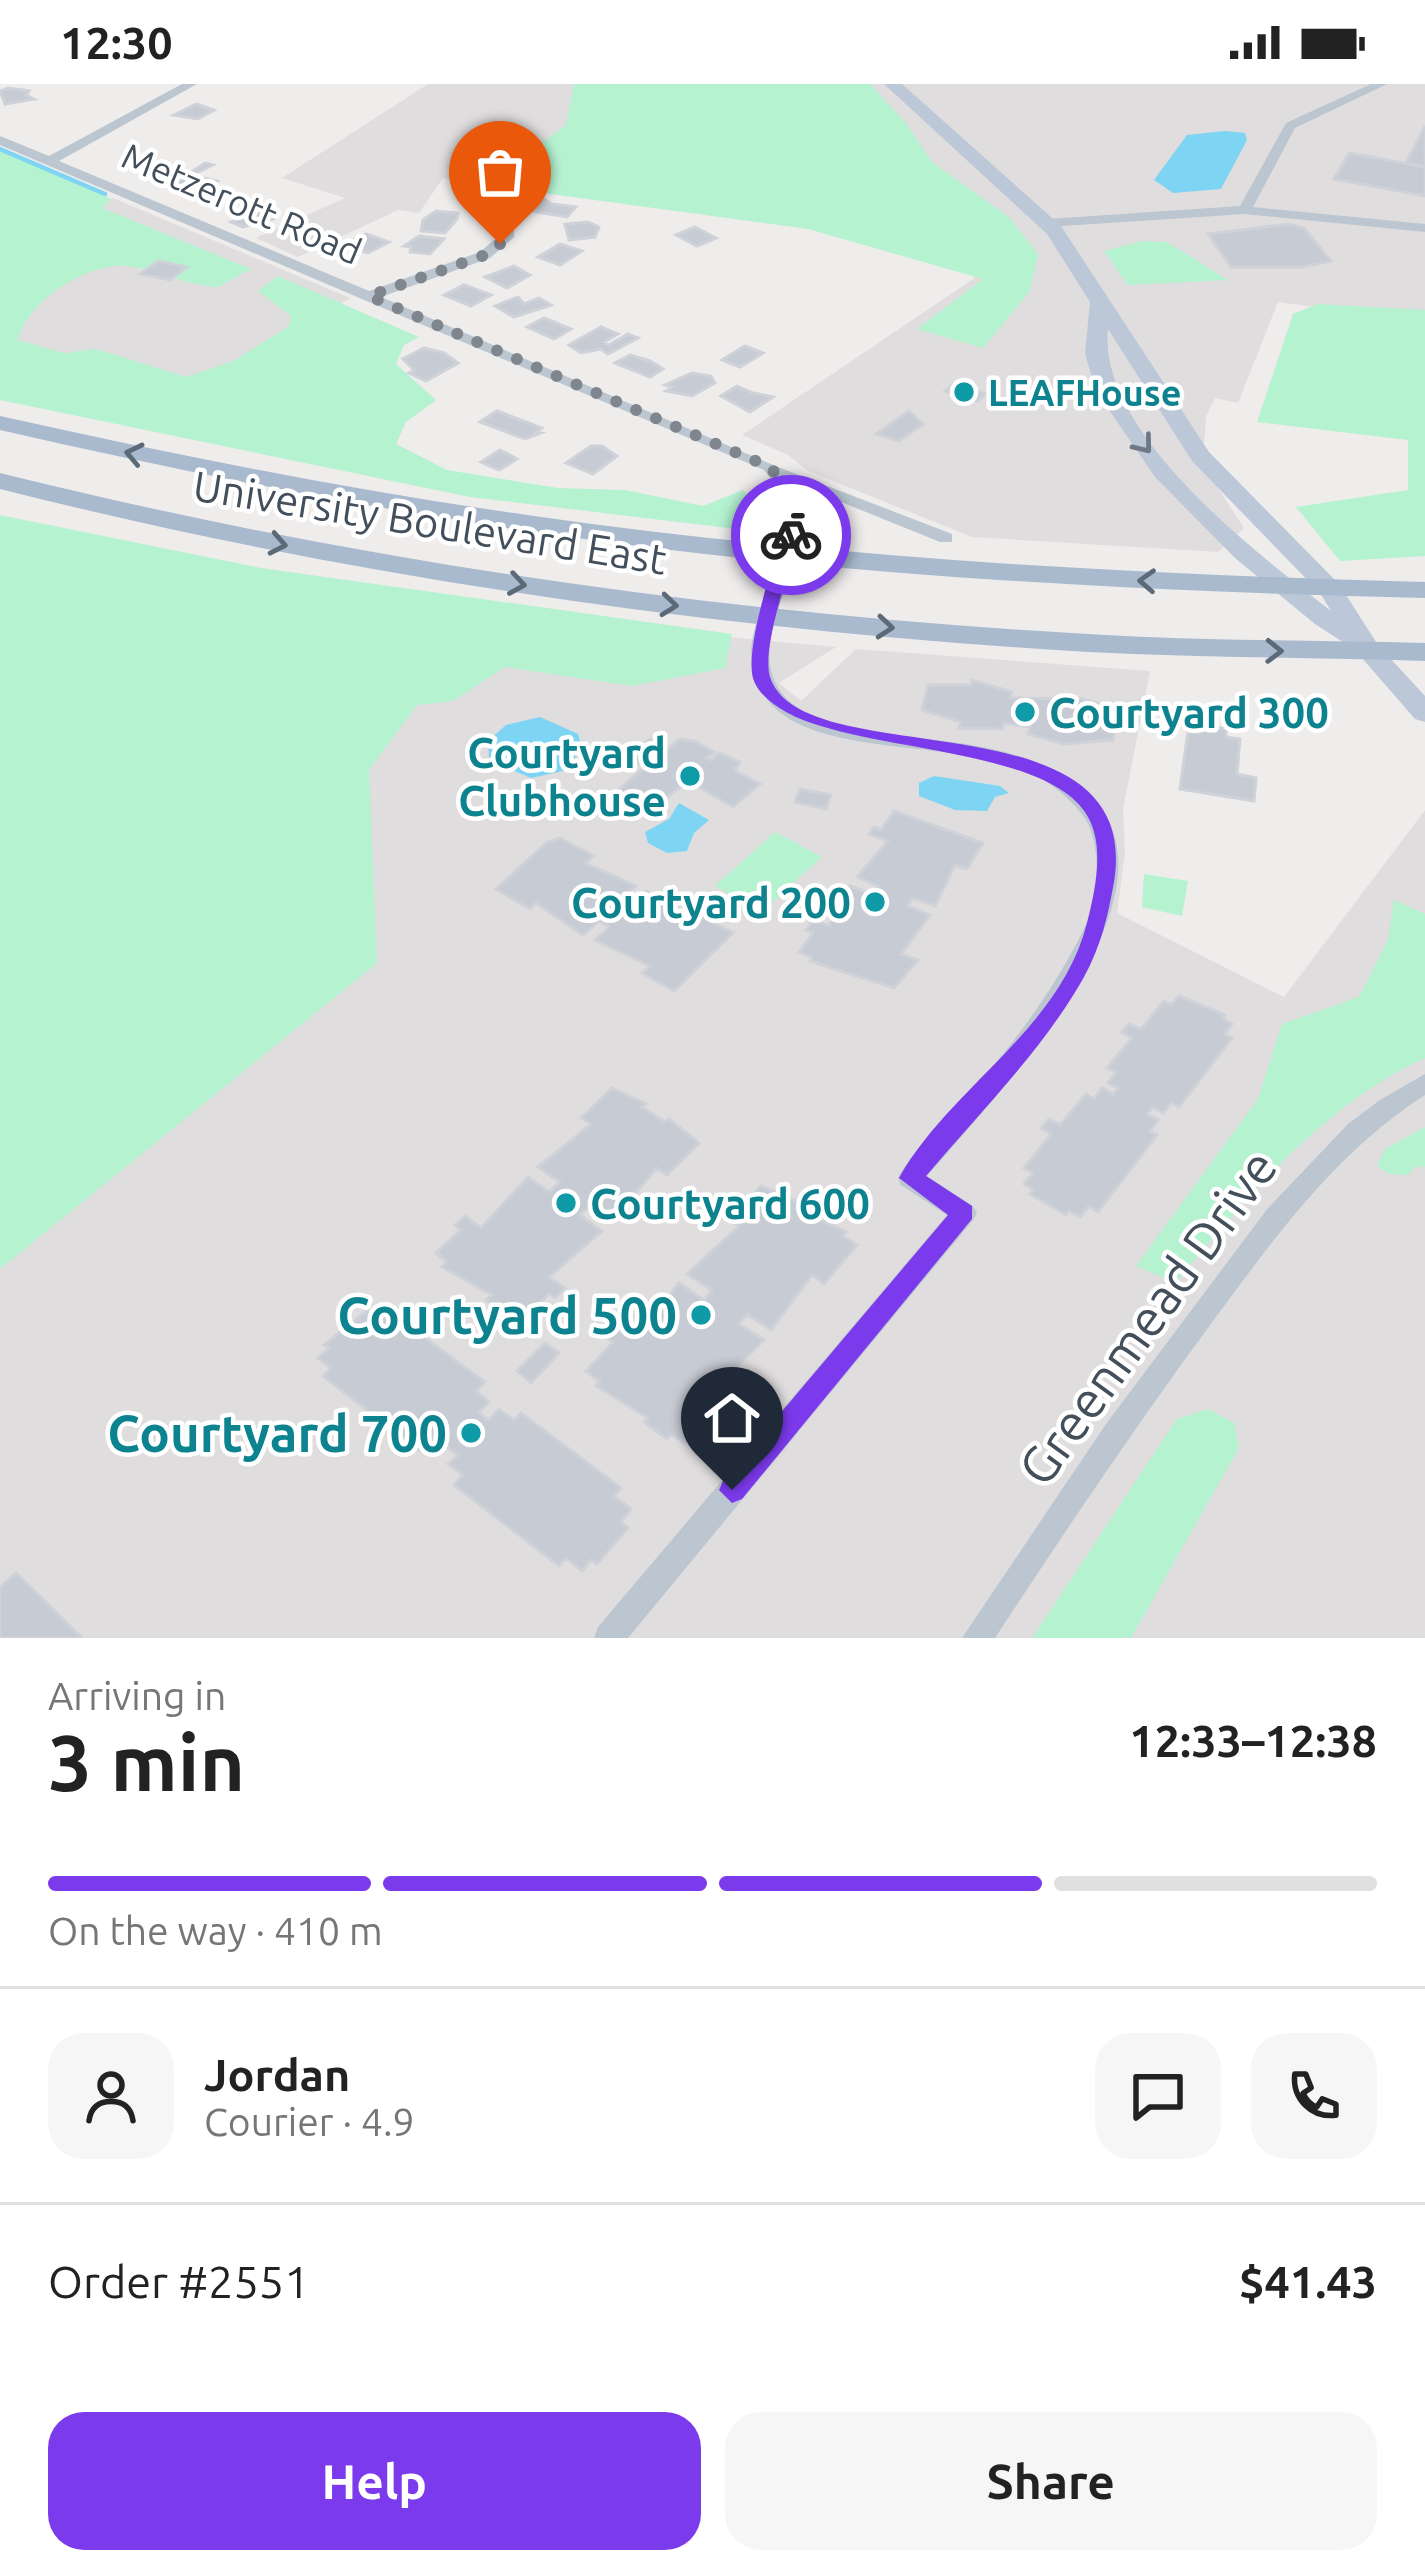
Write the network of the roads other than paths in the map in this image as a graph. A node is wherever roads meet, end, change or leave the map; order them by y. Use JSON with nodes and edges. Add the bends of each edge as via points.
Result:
{"nodes":[{"id":1,"x":190,"y":84,"type":"edge"},
{"id":2,"x":892,"y":84,"type":"edge"},
{"id":3,"x":1382,"y":84,"type":"edge"},
{"id":4,"x":0,"y":140,"type":"edge"},
{"id":5,"x":49,"y":160,"type":"junction"},
{"id":6,"x":1245,"y":210,"type":"junction"},
{"id":7,"x":1048,"y":223,"type":"junction"},
{"id":8,"x":1425,"y":228,"type":"edge"},
{"id":9,"x":508,"y":234,"type":"dead end"},
{"id":10,"x":369,"y":296,"type":"junction"},
{"id":11,"x":1101,"y":299,"type":"junction"},
{"id":12,"x":0,"y":423,"type":"edge"},
{"id":13,"x":770,"y":467,"type":"junction"},
{"id":14,"x":0,"y":481,"type":"edge"},
{"id":15,"x":946,"y":538,"type":"dead end"},
{"id":16,"x":789,"y":554,"type":"junction"},
{"id":17,"x":1281,"y":589,"type":"junction"},
{"id":18,"x":1330,"y":589,"type":"junction"},
{"id":19,"x":1425,"y":590,"type":"edge"},
{"id":20,"x":769,"y":616,"type":"junction"},
{"id":21,"x":813,"y":621,"type":"junction"},
{"id":22,"x":763,"y":646,"type":"junction"},
{"id":23,"x":1368,"y":650,"type":"junction"},
{"id":24,"x":1425,"y":652,"type":"edge"},
{"id":25,"x":1425,"y":713,"type":"edge"},
{"id":26,"x":1425,"y":1083,"type":"edge"},
{"id":27,"x":609,"y":1638,"type":"edge"},
{"id":28,"x":977,"y":1638,"type":"edge"}],
"edges":[{"from":1,"to":5,"type":"street"},
{"from":2,"to":7,"type":"street"},
{"from":3,"to":6,"type":"street","via":[[1290,126]]},
{"from":4,"to":5,"type":"street","name":"Metzerott Road"},
{"from":5,"to":10,"type":"street","name":"Metzerott Road"},
{"from":6,"to":7,"type":"street"},
{"from":6,"to":8,"type":"street"},
{"from":7,"to":11,"type":"street"},
{"from":9,"to":10,"type":"street","via":[[485,255]]},
{"from":10,"to":13,"type":"street","name":"Metzerott Road"},
{"from":11,"to":17,"type":"street","one_way":true,"via":[[1096,355],[1124,419],[1192,503]]},
{"from":11,"to":18,"type":"street","via":[[1200,456]]},
{"from":16,"to":12,"type":"main road","name":"University Boulevard East","one_way":true,"via":[[341,496]]},
{"from":13,"to":15,"type":"street","name":"Metzerott Road"},
{"from":13,"to":16,"type":"street","via":[[794,496]]},
{"from":14,"to":20,"type":"main road","name":"University Boulevard East","one_way":true,"via":[[293,547]]},
{"from":17,"to":16,"type":"main road","name":"University Boulevard East","one_way":true},
{"from":16,"to":20,"type":"street"},
{"from":17,"to":18,"type":"main road","name":"University Boulevard East"},
{"from":17,"to":23,"type":"street"},
{"from":18,"to":19,"type":"main road","name":"University Boulevard East"},
{"from":18,"to":23,"type":"street"},
{"from":20,"to":21,"type":"main road","name":"University Boulevard East"},
{"from":20,"to":22,"type":"street"},
{"from":21,"to":22,"type":"main road","via":[[789,625]]},
{"from":21,"to":23,"type":"main road","name":"University Boulevard East","one_way":true,"via":[[1090,643]]},
{"from":22,"to":27,"type":"street","via":[[760,675],[795,713],[1034,765],[1061,779],[1100,818],[1104,893],[1077,972],[1047,1019],[910,1178],[964,1213]]},
{"from":23,"to":24,"type":"main road","name":"University Boulevard East"},
{"from":23,"to":25,"type":"street"},
{"from":26,"to":28,"type":"street","name":"Greenmead Drive","via":[[1356,1130],[1296,1186]]}]}
